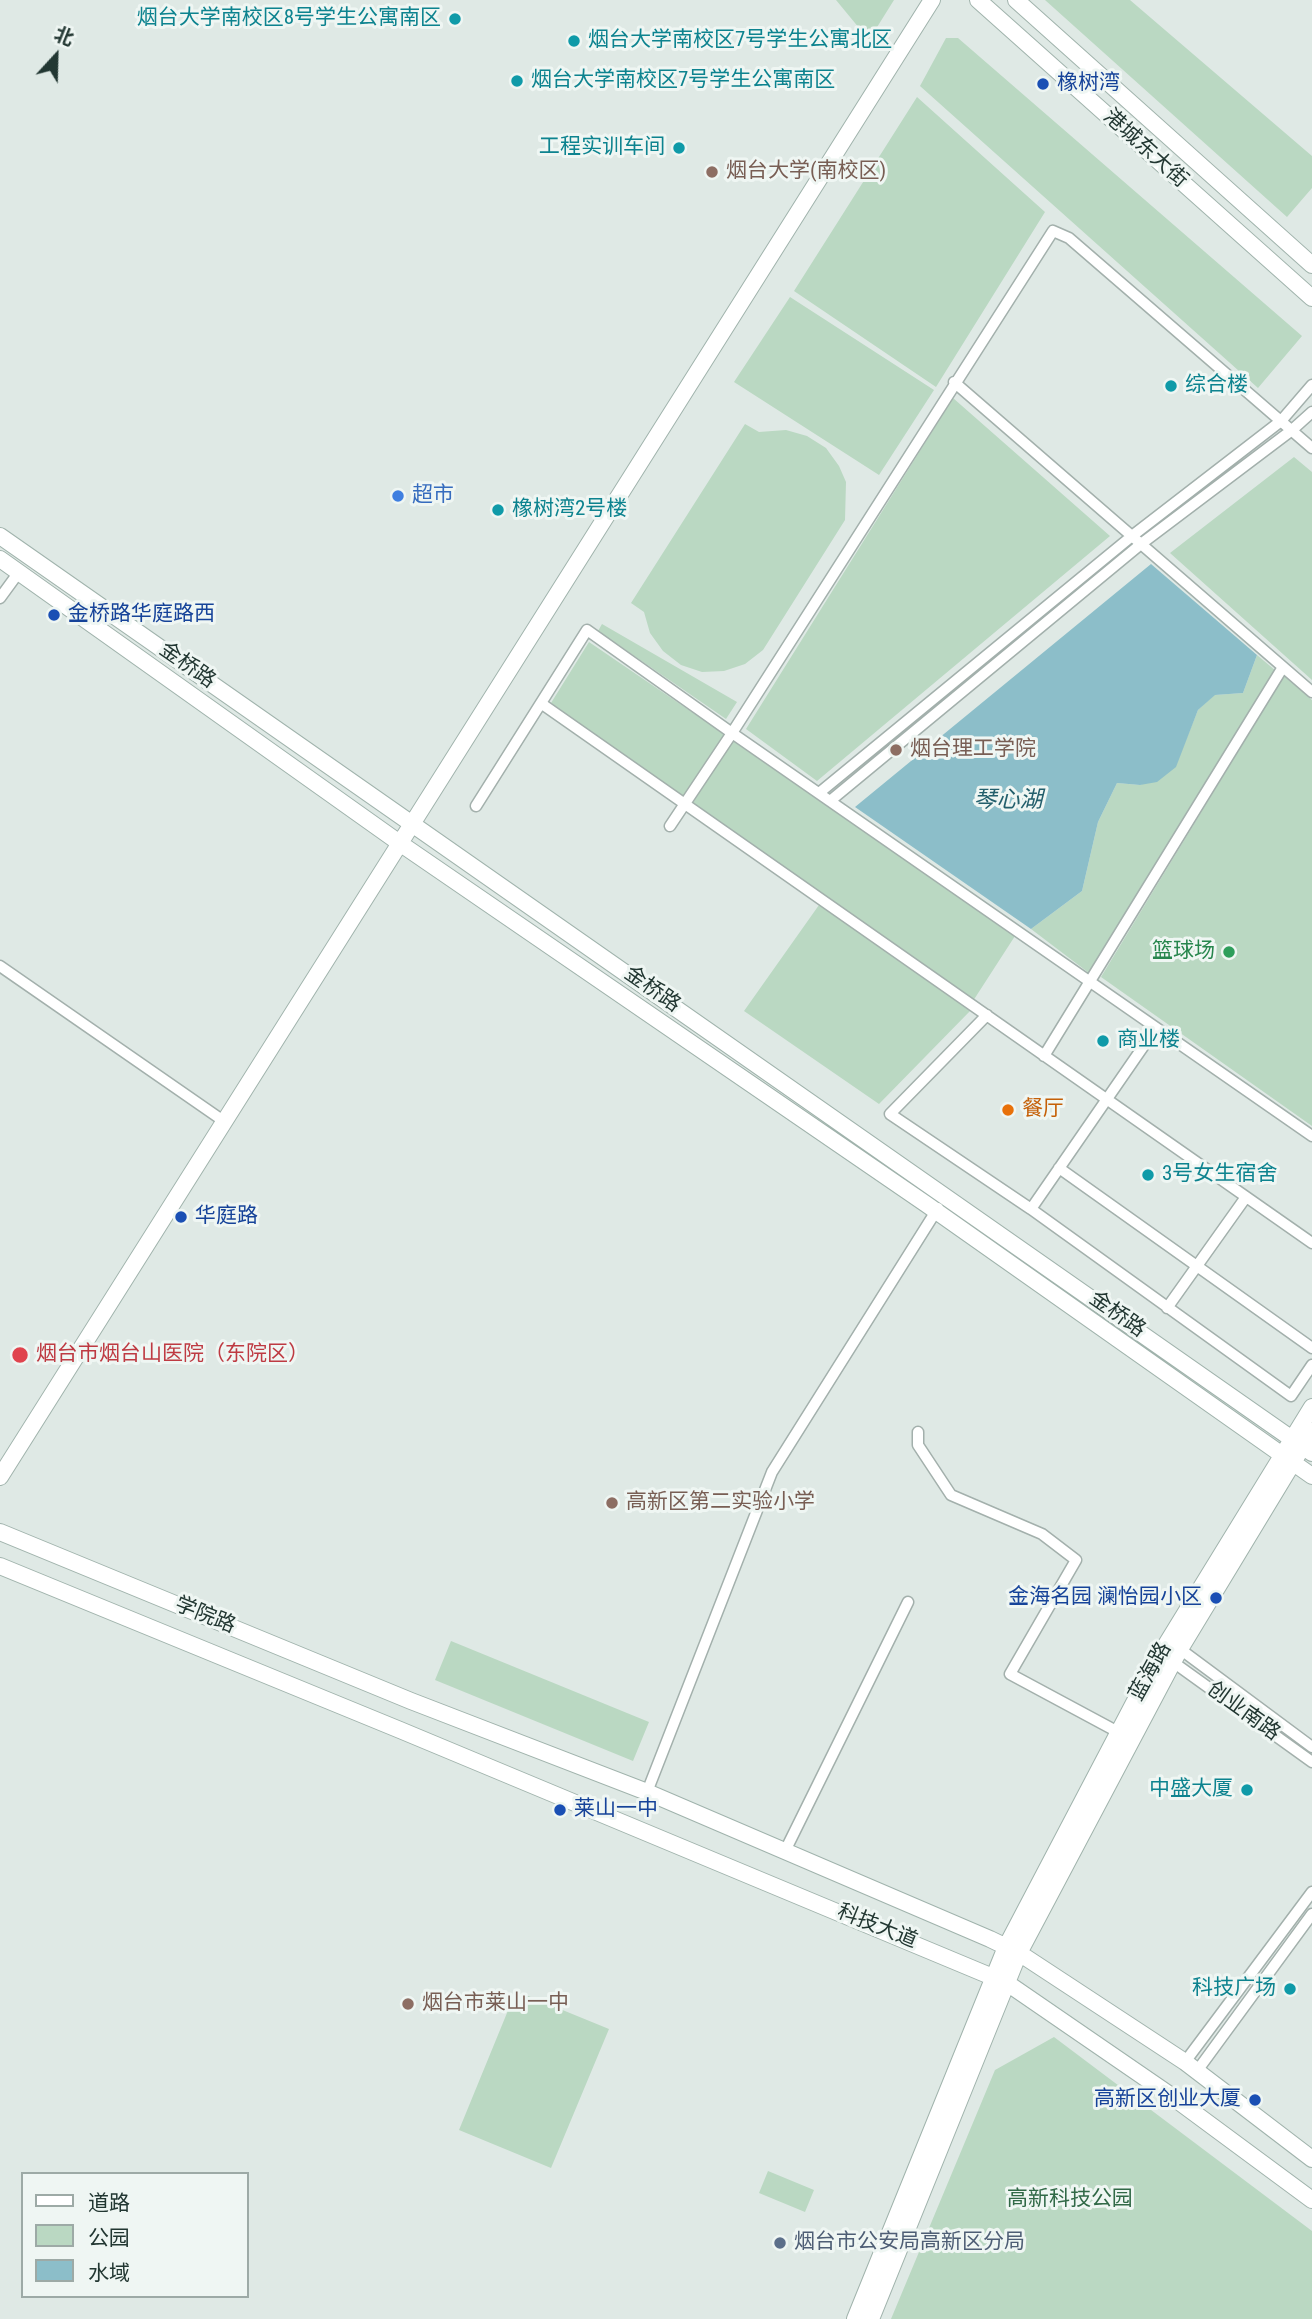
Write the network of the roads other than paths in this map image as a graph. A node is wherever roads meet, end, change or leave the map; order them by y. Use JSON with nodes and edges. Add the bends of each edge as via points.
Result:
{"nodes":[{"id":1,"x":932,"y":0,"type":"edge"},
{"id":2,"x":978,"y":0,"type":"edge"},
{"id":3,"x":1016,"y":0,"type":"edge"},
{"id":4,"x":1312,"y":265,"type":"edge"},
{"id":5,"x":1312,"y":298,"type":"edge"},
{"id":6,"x":954,"y":382,"type":"junction"},
{"id":7,"x":1312,"y":385,"type":"edge"},
{"id":8,"x":1312,"y":412,"type":"edge"},
{"id":9,"x":1281,"y":421,"type":"junction"},
{"id":10,"x":1292,"y":430,"type":"junction"},
{"id":11,"x":1312,"y":448,"type":"edge"},
{"id":12,"x":0,"y":536,"type":"edge"},
{"id":13,"x":1132,"y":536,"type":"junction"},
{"id":14,"x":1141,"y":544,"type":"junction"},
{"id":15,"x":0,"y":559,"type":"edge"},
{"id":16,"x":19,"y":572,"type":"junction"},
{"id":17,"x":0,"y":598,"type":"edge"},
{"id":18,"x":1283,"y":667,"type":"junction"},
{"id":19,"x":1312,"y":692,"type":"edge"},
{"id":20,"x":542,"y":704,"type":"junction"},
{"id":21,"x":732,"y":733,"type":"junction"},
{"id":22,"x":819,"y":793,"type":"junction"},
{"id":23,"x":830,"y":801,"type":"junction"},
{"id":24,"x":476,"y":806,"type":"dead end"},
{"id":25,"x":414,"y":824,"type":"junction"},
{"id":26,"x":670,"y":826,"type":"dead end"},
{"id":27,"x":401,"y":844,"type":"junction"},
{"id":28,"x":0,"y":967,"type":"edge"},
{"id":29,"x":1089,"y":981,"type":"junction"},
{"id":30,"x":986,"y":1015,"type":"junction"},
{"id":31,"x":1156,"y":1028,"type":"junction"},
{"id":32,"x":1044,"y":1056,"type":"junction"},
{"id":33,"x":1107,"y":1100,"type":"junction"},
{"id":34,"x":225,"y":1122,"type":"junction"},
{"id":35,"x":1312,"y":1136,"type":"edge"},
{"id":36,"x":1059,"y":1168,"type":"junction"},
{"id":37,"x":946,"y":1196,"type":"junction"},
{"id":38,"x":1246,"y":1197,"type":"junction"},
{"id":39,"x":1031,"y":1209,"type":"junction"},
{"id":40,"x":936,"y":1211,"type":"junction"},
{"id":41,"x":1312,"y":1243,"type":"edge"},
{"id":42,"x":1167,"y":1308,"type":"junction"},
{"id":43,"x":1312,"y":1348,"type":"edge"},
{"id":44,"x":1312,"y":1365,"type":"edge"},
{"id":45,"x":1312,"y":1407,"type":"edge"},
{"id":46,"x":1312,"y":1431,"type":"edge"},
{"id":47,"x":918,"y":1432,"type":"dead end"},
{"id":48,"x":1302,"y":1445,"type":"edge"},
{"id":49,"x":1287,"y":1457,"type":"junction"},
{"id":50,"x":1312,"y":1476,"type":"edge"},
{"id":51,"x":0,"y":1477,"type":"edge"},
{"id":52,"x":0,"y":1532,"type":"edge"},
{"id":53,"x":0,"y":1566,"type":"edge"},
{"id":54,"x":908,"y":1602,"type":"dead end"},
{"id":55,"x":1177,"y":1656,"type":"junction"},
{"id":56,"x":411,"y":1701,"type":"junction"},
{"id":57,"x":400,"y":1730,"type":"junction"},
{"id":58,"x":1118,"y":1732,"type":"junction"},
{"id":59,"x":1312,"y":1747,"type":"edge"},
{"id":60,"x":1312,"y":1762,"type":"edge"},
{"id":61,"x":647,"y":1792,"type":"junction"},
{"id":62,"x":786,"y":1849,"type":"junction"},
{"id":63,"x":1312,"y":1892,"type":"edge"},
{"id":64,"x":1312,"y":1913,"type":"edge"},
{"id":65,"x":1012,"y":1950,"type":"junction"},
{"id":66,"x":1000,"y":1980,"type":"junction"},
{"id":67,"x":1191,"y":2066,"type":"junction"},
{"id":68,"x":1312,"y":2159,"type":"edge"},
{"id":69,"x":1312,"y":2200,"type":"edge"},
{"id":70,"x":855,"y":2319,"type":"edge"},
{"id":71,"x":871,"y":2319,"type":"edge"}],
"edges":[{"from":1,"to":25,"type":"street"},
{"from":2,"to":5,"type":"street","name":"港城东大街"},
{"from":3,"to":4,"type":"street","name":"港城东大街"},
{"from":6,"to":9,"type":"street","via":[[1053,230],[1069,238]]},
{"from":6,"to":13,"type":"street"},
{"from":6,"to":21,"type":"street"},
{"from":7,"to":9,"type":"street"},
{"from":8,"to":10,"type":"street"},
{"from":9,"to":10,"type":"street"},
{"from":9,"to":13,"type":"street"},
{"from":10,"to":11,"type":"street"},
{"from":10,"to":14,"type":"street"},
{"from":12,"to":25,"type":"street","name":"金桥路"},
{"from":13,"to":14,"type":"street"},
{"from":13,"to":22,"type":"street"},
{"from":14,"to":18,"type":"street"},
{"from":14,"to":23,"type":"street"},
{"from":15,"to":16,"type":"street","name":"金桥路"},
{"from":16,"to":17,"type":"street"},
{"from":16,"to":27,"type":"street","name":"金桥路"},
{"from":18,"to":19,"type":"street"},
{"from":18,"to":29,"type":"street"},
{"from":20,"to":21,"type":"street","via":[[587,630]]},
{"from":20,"to":24,"type":"street"},
{"from":20,"to":30,"type":"street"},
{"from":21,"to":22,"type":"street"},
{"from":21,"to":26,"type":"street"},
{"from":22,"to":23,"type":"street"},
{"from":23,"to":29,"type":"street"},
{"from":25,"to":27,"type":"street"},
{"from":25,"to":37,"type":"street","name":"金桥路"},
{"from":27,"to":34,"type":"street"},
{"from":27,"to":40,"type":"street","name":"金桥路"},
{"from":28,"to":34,"type":"street"},
{"from":29,"to":31,"type":"street"},
{"from":29,"to":32,"type":"street"},
{"from":30,"to":32,"type":"street"},
{"from":30,"to":39,"type":"street","via":[[890,1114]]},
{"from":31,"to":33,"type":"street"},
{"from":31,"to":35,"type":"street"},
{"from":32,"to":33,"type":"street"},
{"from":33,"to":36,"type":"street"},
{"from":33,"to":38,"type":"street"},
{"from":34,"to":51,"type":"street"},
{"from":36,"to":39,"type":"street"},
{"from":36,"to":43,"type":"street"},
{"from":37,"to":40,"type":"street"},
{"from":37,"to":48,"type":"street","name":"金桥路"},
{"from":38,"to":41,"type":"street"},
{"from":38,"to":42,"type":"street"},
{"from":39,"to":42,"type":"street"},
{"from":40,"to":49,"type":"street","name":"金桥路"},
{"from":40,"to":61,"type":"street","via":[[772,1472]]},
{"from":42,"to":44,"type":"street","via":[[1292,1396]]},
{"from":45,"to":48,"type":"street","name":"蓝海路"},
{"from":46,"to":48,"type":"street","name":"蓝海路"},
{"from":47,"to":58,"type":"street","via":[[918,1445],[951,1495],[1042,1534],[1076,1560],[1010,1674]]},
{"from":48,"to":49,"type":"street","name":"蓝海路"},
{"from":49,"to":50,"type":"street","name":"金桥路"},
{"from":49,"to":55,"type":"street","name":"蓝海路"},
{"from":49,"to":58,"type":"street","name":"蓝海路","via":[[1156,1661]]},
{"from":52,"to":56,"type":"street","name":"学院路"},
{"from":53,"to":57,"type":"street","name":"学院路"},
{"from":54,"to":62,"type":"street"},
{"from":55,"to":59,"type":"street","name":"创业南路"},
{"from":55,"to":60,"type":"street","name":"创业南路"},
{"from":55,"to":65,"type":"street","name":"蓝海路"},
{"from":56,"to":57,"type":"street"},
{"from":56,"to":61,"type":"street","name":"科技大道"},
{"from":57,"to":66,"type":"street","name":"科技大道"},
{"from":58,"to":65,"type":"street","name":"蓝海路"},
{"from":61,"to":62,"type":"street","name":"科技大道"},
{"from":62,"to":65,"type":"street","name":"科技大道"},
{"from":63,"to":67,"type":"street"},
{"from":64,"to":67,"type":"street"},
{"from":65,"to":66,"type":"street"},
{"from":65,"to":67,"type":"street","name":"科技大道"},
{"from":66,"to":69,"type":"street","name":"科技大道","via":[[1170,2095]]},
{"from":66,"to":70,"type":"street"},
{"from":66,"to":71,"type":"street"},
{"from":67,"to":68,"type":"street","name":"科技大道"}]}
